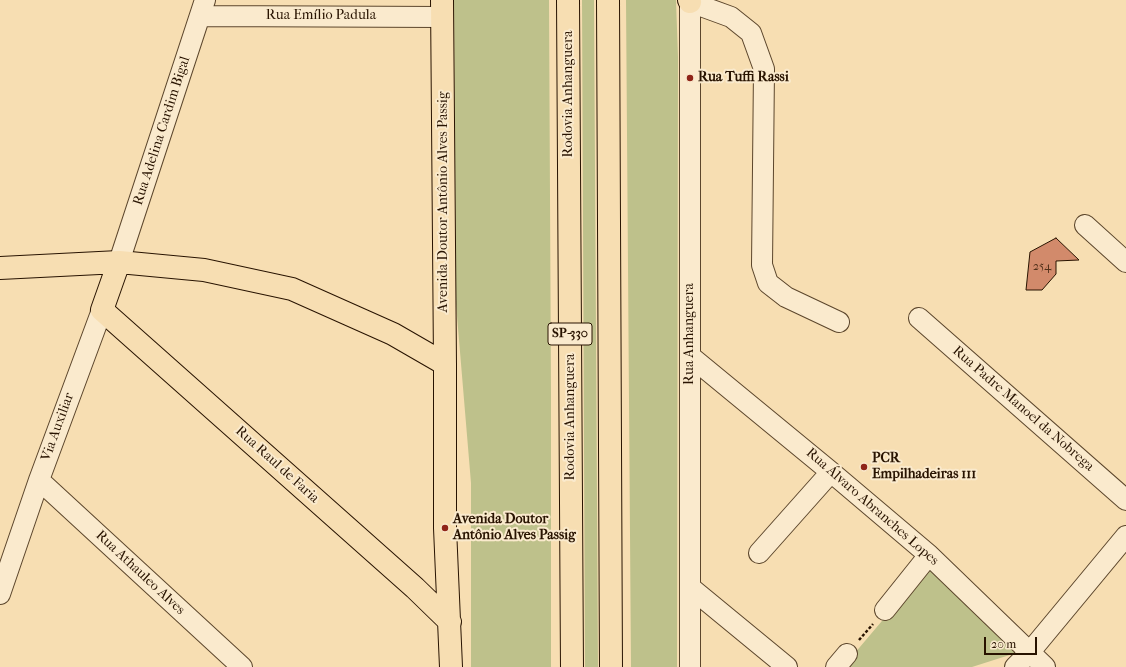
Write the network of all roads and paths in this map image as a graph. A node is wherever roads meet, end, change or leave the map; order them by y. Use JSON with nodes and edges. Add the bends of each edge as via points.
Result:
{"nodes":[{"id":1,"x":568,"y":0,"type":"edge"},
{"id":2,"x":608,"y":0,"type":"edge"},
{"id":3,"x":690,"y":1,"type":"edge"},
{"id":4,"x":203,"y":8,"type":"edge"},
{"id":5,"x":442,"y":8,"type":"edge"},
{"id":6,"x":1085,"y":225,"type":"dead end"},
{"id":7,"x":119,"y":262,"type":"junction"},
{"id":8,"x":1126,"y":262,"type":"edge"},
{"id":9,"x":0,"y":268,"type":"edge"},
{"id":10,"x":102,"y":310,"type":"junction"},
{"id":11,"x":919,"y":318,"type":"dead end"},
{"id":12,"x":839,"y":322,"type":"dead end"},
{"id":13,"x":690,"y":356,"type":"junction"},
{"id":14,"x":445,"y":364,"type":"junction"},
{"id":15,"x":831,"y":472,"type":"junction"},
{"id":16,"x":39,"y":480,"type":"junction"},
{"id":17,"x":1126,"y":500,"type":"edge"},
{"id":18,"x":1126,"y":536,"type":"edge"},
{"id":19,"x":759,"y":553,"type":"dead end"},
{"id":20,"x":929,"y":555,"type":"junction"},
{"id":21,"x":690,"y":588,"type":"junction"},
{"id":22,"x":0,"y":594,"type":"edge"},
{"id":23,"x":885,"y":610,"type":"joint"},
{"id":24,"x":450,"y":622,"type":"junction"},
{"id":25,"x":1029,"y":652,"type":"junction"},
{"id":26,"x":842,"y":660,"type":"edge"},
{"id":27,"x":449,"y":664,"type":"edge"},
{"id":28,"x":242,"y":667,"type":"edge"},
{"id":29,"x":572,"y":667,"type":"edge"},
{"id":30,"x":611,"y":667,"type":"edge"},
{"id":31,"x":690,"y":667,"type":"edge"},
{"id":32,"x":787,"y":667,"type":"edge"},
{"id":33,"x":1015,"y":667,"type":"edge"},
{"id":34,"x":1045,"y":667,"type":"edge"}],
"edges":[{"from":1,"to":29,"type":"main road","name":"Rodovia Anhanguera","number":"SP-330"},
{"from":2,"to":30,"type":"main road","number":"SP-330"},
{"from":3,"to":12,"type":"street","via":[[731,17],[751,33],[764,68],[762,265],[768,283],[786,297]]},
{"from":3,"to":13,"type":"street","name":"Rua Anhanguera"},
{"from":4,"to":5,"type":"street","name":"Rua Emílio Padula"},
{"from":4,"to":7,"type":"street","name":"Rua Adelina Cardim Bigal"},
{"from":5,"to":14,"type":"main road","name":"Avenida Doutor Antônio Alves Passig"},
{"from":6,"to":8,"type":"street"},
{"from":7,"to":9,"type":"main road"},
{"from":7,"to":10,"type":"main road","name":"Via Auxiliar"},
{"from":7,"to":14,"type":"main road","via":[[204,270],[292,289],[393,334]]},
{"from":10,"to":16,"type":"street","name":"Via Auxiliar"},
{"from":10,"to":24,"type":"main road","name":"Rua Raul de Faria"},
{"from":11,"to":17,"type":"street","name":"Rua Padre Manoel da Nobrega"},
{"from":13,"to":15,"type":"street","name":"Rua Álvaro Abranches Lopes"},
{"from":13,"to":21,"type":"street","name":"Rua Anhanguera"},
{"from":14,"to":24,"type":"main road","name":"Avenida Doutor Antônio Alves Passig","via":[[445,528]]},
{"from":15,"to":19,"type":"street"},
{"from":15,"to":20,"type":"street","name":"Rua Álvaro Abranches Lopes"},
{"from":16,"to":22,"type":"street","name":"Via Auxiliar"},
{"from":16,"to":28,"type":"street","name":"Rua Athauleo Alves"},
{"from":18,"to":25,"type":"street"},
{"from":20,"to":23,"type":"street"},
{"from":20,"to":25,"type":"street","name":"Rua Álvaro Abranches Lopes"},
{"from":21,"to":31,"type":"street","name":"Rua Anhanguera"},
{"from":21,"to":32,"type":"street"},
{"from":23,"to":26,"type":"path"},
{"from":24,"to":27,"type":"main road","name":"Avenida Doutor Antônio Alves Passig"},
{"from":25,"to":33,"type":"street"},
{"from":25,"to":34,"type":"street","name":"Rua Álvaro Abranches Lopes"}]}
